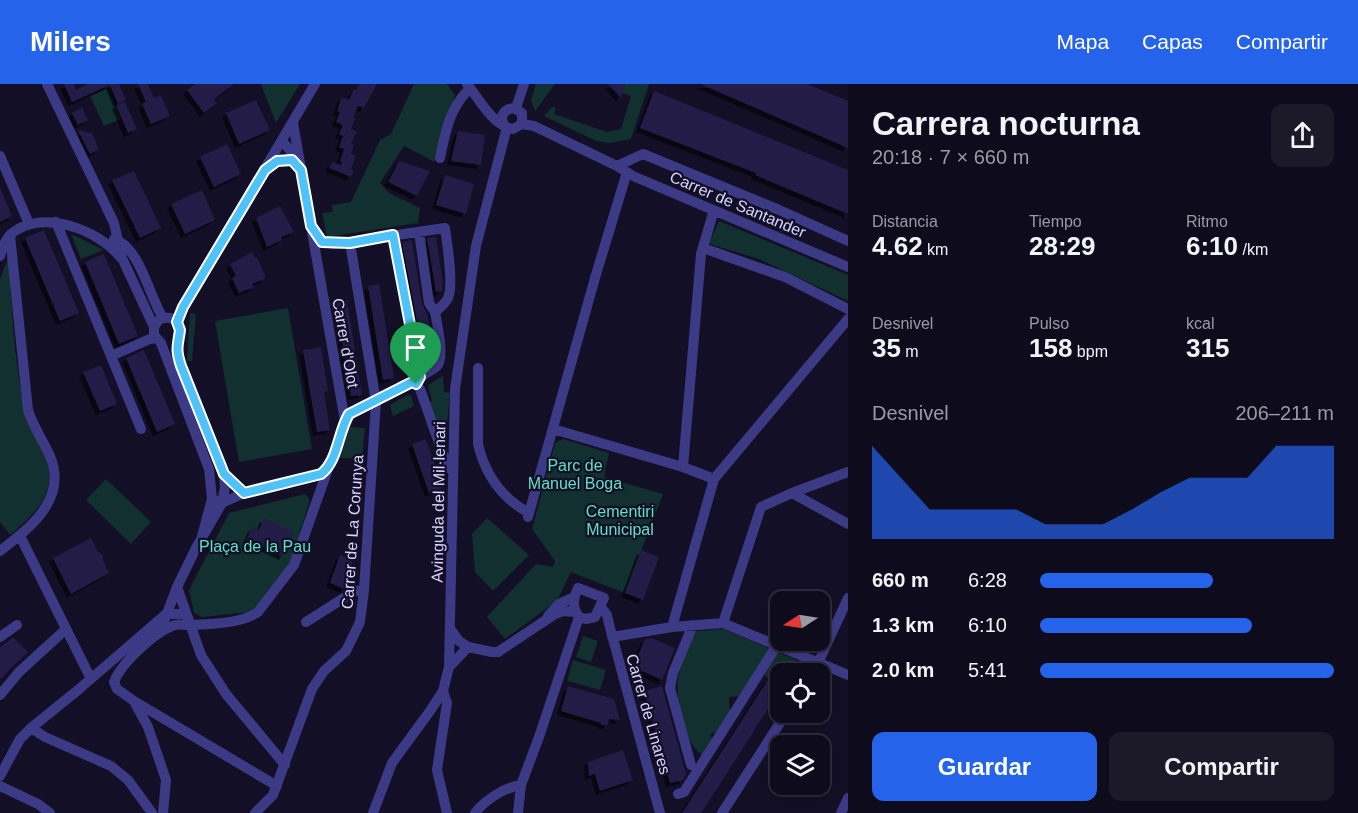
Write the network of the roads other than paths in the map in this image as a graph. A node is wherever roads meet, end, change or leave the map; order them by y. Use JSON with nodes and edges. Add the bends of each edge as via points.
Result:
{"nodes":[{"id":1,"x":47,"y":84,"type":"edge"},
{"id":2,"x":315,"y":84,"type":"edge"},
{"id":3,"x":524,"y":84,"type":"edge"},
{"id":4,"x":469,"y":86,"type":"edge"},
{"id":5,"x":482,"y":103,"type":"junction"},
{"id":6,"x":511,"y":109,"type":"junction"},
{"id":7,"x":293,"y":123,"type":"junction"},
{"id":8,"x":522,"y":124,"type":"junction"},
{"id":9,"x":506,"y":126,"type":"junction"},
{"id":10,"x":284,"y":138,"type":"junction"},
{"id":11,"x":0,"y":156,"type":"edge"},
{"id":12,"x":300,"y":156,"type":"junction"},
{"id":13,"x":440,"y":158,"type":"dead end"},
{"id":14,"x":617,"y":166,"type":"junction"},
{"id":15,"x":265,"y":170,"type":"junction"},
{"id":16,"x":301,"y":170,"type":"junction"},
{"id":17,"x":627,"y":172,"type":"junction"},
{"id":18,"x":714,"y":210,"type":"junction"},
{"id":19,"x":56,"y":222,"type":"junction"},
{"id":20,"x":29,"y":224,"type":"junction"},
{"id":21,"x":114,"y":224,"type":"junction"},
{"id":22,"x":311,"y":226,"type":"junction"},
{"id":23,"x":419,"y":232,"type":"junction"},
{"id":24,"x":10,"y":235,"type":"junction"},
{"id":25,"x":393,"y":235,"type":"junction"},
{"id":26,"x":99,"y":238,"type":"junction"},
{"id":27,"x":848,"y":241,"type":"edge"},
{"id":28,"x":121,"y":242,"type":"junction"},
{"id":29,"x":350,"y":243,"type":"junction"},
{"id":30,"x":335,"y":244,"type":"junction"},
{"id":31,"x":703,"y":248,"type":"junction"},
{"id":32,"x":0,"y":256,"type":"edge"},
{"id":33,"x":122,"y":258,"type":"junction"},
{"id":34,"x":848,"y":267,"type":"edge"},
{"id":35,"x":319,"y":271,"type":"junction"},
{"id":36,"x":848,"y":309,"type":"edge"},
{"id":37,"x":435,"y":312,"type":"junction"},
{"id":38,"x":163,"y":318,"type":"junction"},
{"id":39,"x":848,"y":320,"type":"edge"},
{"id":40,"x":177,"y":322,"type":"junction"},
{"id":41,"x":157,"y":336,"type":"junction"},
{"id":42,"x":176,"y":341,"type":"junction"},
{"id":43,"x":111,"y":356,"type":"junction"},
{"id":44,"x":478,"y":368,"type":"dead end"},
{"id":45,"x":418,"y":380,"type":"junction"},
{"id":46,"x":376,"y":402,"type":"junction"},
{"id":47,"x":345,"y":421,"type":"junction"},
{"id":48,"x":141,"y":429,"type":"dead end"},
{"id":49,"x":553,"y":429,"type":"junction"},
{"id":50,"x":683,"y":467,"type":"junction"},
{"id":51,"x":327,"y":469,"type":"junction"},
{"id":52,"x":452,"y":472,"type":"junction"},
{"id":53,"x":848,"y":472,"type":"edge"},
{"id":54,"x":224,"y":474,"type":"junction"},
{"id":55,"x":714,"y":479,"type":"junction"},
{"id":56,"x":224,"y":491,"type":"junction"},
{"id":57,"x":244,"y":493,"type":"junction"},
{"id":58,"x":792,"y":493,"type":"junction"},
{"id":59,"x":217,"y":501,"type":"junction"},
{"id":60,"x":848,"y":524,"type":"edge"},
{"id":61,"x":20,"y":536,"type":"junction"},
{"id":62,"x":0,"y":551,"type":"edge"},
{"id":63,"x":177,"y":587,"type":"junction"},
{"id":64,"x":364,"y":590,"type":"junction"},
{"id":65,"x":574,"y":597,"type":"junction"},
{"id":66,"x":848,"y":598,"type":"edge"},
{"id":67,"x":601,"y":607,"type":"junction"},
{"id":68,"x":166,"y":614,"type":"junction"},
{"id":69,"x":185,"y":614,"type":"junction"},
{"id":70,"x":577,"y":615,"type":"junction"},
{"id":71,"x":591,"y":619,"type":"junction"},
{"id":72,"x":544,"y":620,"type":"junction"},
{"id":73,"x":306,"y":622,"type":"dead end"},
{"id":74,"x":723,"y":622,"type":"junction"},
{"id":75,"x":17,"y":625,"type":"dead end"},
{"id":76,"x":191,"y":625,"type":"junction"},
{"id":77,"x":693,"y":625,"type":"junction"},
{"id":78,"x":672,"y":627,"type":"junction"},
{"id":79,"x":65,"y":630,"type":"junction"},
{"id":80,"x":450,"y":630,"type":"junction"},
{"id":81,"x":0,"y":637,"type":"edge"},
{"id":82,"x":612,"y":637,"type":"junction"},
{"id":83,"x":770,"y":642,"type":"edge"},
{"id":84,"x":142,"y":646,"type":"junction"},
{"id":85,"x":468,"y":647,"type":"junction"},
{"id":86,"x":773,"y":651,"type":"edge"},
{"id":87,"x":791,"y":651,"type":"edge"},
{"id":88,"x":818,"y":663,"type":"joint"},
{"id":89,"x":449,"y":668,"type":"junction"},
{"id":90,"x":830,"y":668,"type":"edge"},
{"id":91,"x":848,"y":675,"type":"edge"},
{"id":92,"x":91,"y":679,"type":"junction"},
{"id":93,"x":443,"y":691,"type":"junction"},
{"id":94,"x":0,"y":695,"type":"edge"},
{"id":95,"x":134,"y":701,"type":"junction"},
{"id":96,"x":780,"y":723,"type":"edge"},
{"id":97,"x":31,"y":728,"type":"junction"},
{"id":98,"x":285,"y":765,"type":"junction"},
{"id":99,"x":691,"y":765,"type":"dead end"},
{"id":100,"x":0,"y":776,"type":"edge"},
{"id":101,"x":521,"y":785,"type":"junction"},
{"id":102,"x":0,"y":786,"type":"edge"},
{"id":103,"x":277,"y":786,"type":"junction"},
{"id":104,"x":678,"y":794,"type":"dead end"},
{"id":105,"x":848,"y":798,"type":"edge"},
{"id":106,"x":50,"y":813,"type":"edge"},
{"id":107,"x":152,"y":813,"type":"edge"},
{"id":108,"x":163,"y":813,"type":"edge"},
{"id":109,"x":255,"y":813,"type":"edge"},
{"id":110,"x":373,"y":813,"type":"edge"},
{"id":111,"x":447,"y":813,"type":"edge"},
{"id":112,"x":475,"y":813,"type":"edge"},
{"id":113,"x":518,"y":813,"type":"edge"},
{"id":114,"x":659,"y":813,"type":"edge"},
{"id":115,"x":722,"y":813,"type":"edge"},
{"id":116,"x":841,"y":813,"type":"edge"}],
"edges":[{"from":1,"to":21,"type":"street"},
{"from":2,"to":7,"type":"street"},
{"from":3,"to":6,"type":"street"},
{"from":4,"to":5,"type":"street"},
{"from":4,"to":13,"type":"street","via":[[454,107]]},
{"from":5,"to":6,"type":"street"},
{"from":5,"to":9,"type":"street","via":[[490,116]]},
{"from":6,"to":8,"type":"street","via":[[522,113]]},
{"from":6,"to":9,"type":"street","via":[[502,119]]},
{"from":7,"to":10,"type":"street"},
{"from":7,"to":12,"type":"street","name":"Carrer d'Olot"},
{"from":8,"to":9,"type":"street","via":[[513,129]]},
{"from":8,"to":14,"type":"street","name":"Carrer de Santander","via":[[534,126]]},
{"from":9,"to":52,"type":"street","name":"Avinguda del Mil·lenari","via":[[476,246],[455,389]]},
{"from":10,"to":12,"type":"street","name":"Carrer d'Olot"},
{"from":10,"to":15,"type":"street"},
{"from":10,"to":16,"type":"street","name":"Carrer d'Olot"},
{"from":11,"to":20,"type":"street"},
{"from":12,"to":16,"type":"street","name":"Carrer d'Olot"},
{"from":14,"to":17,"type":"street","name":"Carrer de Santander"},
{"from":14,"to":27,"type":"street","name":"Carrer de Santander","via":[[643,154]]},
{"from":15,"to":16,"type":"street","via":[[277,161],[292,160]]},
{"from":15,"to":40,"type":"street"},
{"from":16,"to":22,"type":"street","name":"Carrer d'Olot"},
{"from":17,"to":18,"type":"street","name":"Carrer de Santander"},
{"from":17,"to":49,"type":"street"},
{"from":18,"to":31,"type":"street"},
{"from":18,"to":34,"type":"street","name":"Carrer de Santander"},
{"from":19,"to":20,"type":"street"},
{"from":19,"to":26,"type":"street"},
{"from":19,"to":43,"type":"street"},
{"from":20,"to":24,"type":"street"},
{"from":21,"to":26,"type":"street"},
{"from":21,"to":28,"type":"street"},
{"from":22,"to":30,"type":"street","via":[[322,242]]},
{"from":22,"to":35,"type":"street","name":"Carrer d'Olot"},
{"from":23,"to":25,"type":"street"},
{"from":23,"to":37,"type":"street","via":[[429,303]]},
{"from":23,"to":37,"type":"street","via":[[445,228],[450,295]]},
{"from":24,"to":32,"type":"street"},
{"from":24,"to":61,"type":"street","via":[[28,410],[51,457],[54,473],[54,492]]},
{"from":25,"to":29,"type":"street"},
{"from":25,"to":45,"type":"street"},
{"from":26,"to":28,"type":"street"},
{"from":26,"to":33,"type":"street"},
{"from":28,"to":33,"type":"street"},
{"from":28,"to":38,"type":"street","via":[[134,254]]},
{"from":29,"to":30,"type":"street"},
{"from":29,"to":46,"type":"street","name":"Carrer de La Corunya"},
{"from":30,"to":35,"type":"street","via":[[321,252]]},
{"from":31,"to":36,"type":"street","via":[[785,277]]},
{"from":31,"to":50,"type":"street"},
{"from":33,"to":41,"type":"street"},
{"from":35,"to":47,"type":"street","name":"Carrer d'Olot"},
{"from":37,"to":45,"type":"street","via":[[441,359]]},
{"from":38,"to":40,"type":"street"},
{"from":38,"to":41,"type":"street","via":[[159,320]]},
{"from":39,"to":55,"type":"street"},
{"from":40,"to":42,"type":"street","via":[[180,330]]},
{"from":41,"to":42,"type":"street","via":[[169,344]]},
{"from":41,"to":43,"type":"street"},
{"from":41,"to":59,"type":"street","via":[[209,469]]},
{"from":42,"to":54,"type":"street","via":[[177,355]]},
{"from":43,"to":48,"type":"street"},
{"from":44,"to":49,"type":"street","via":[[480,456],[497,487],[529,515]]},
{"from":45,"to":46,"type":"street"},
{"from":45,"to":52,"type":"street"},
{"from":46,"to":47,"type":"street","via":[[349,414]]},
{"from":46,"to":64,"type":"street","name":"Carrer de La Corunya"},
{"from":47,"to":51,"type":"street"},
{"from":49,"to":50,"type":"street"},
{"from":50,"to":55,"type":"street"},
{"from":51,"to":57,"type":"street","via":[[321,474]]},
{"from":51,"to":76,"type":"street","via":[[294,565],[258,612],[240,620]]},
{"from":52,"to":80,"type":"street","name":"Avinguda del Mil·lenari"},
{"from":53,"to":58,"type":"street"},
{"from":54,"to":56,"type":"street"},
{"from":54,"to":57,"type":"street"},
{"from":55,"to":78,"type":"street"},
{"from":56,"to":57,"type":"street"},
{"from":56,"to":59,"type":"street"},
{"from":57,"to":59,"type":"street"},
{"from":58,"to":60,"type":"street"},
{"from":58,"to":74,"type":"street","via":[[761,507]]},
{"from":59,"to":63,"type":"street"},
{"from":61,"to":62,"type":"street"},
{"from":61,"to":79,"type":"street"},
{"from":63,"to":68,"type":"street"},
{"from":63,"to":69,"type":"street"},
{"from":64,"to":73,"type":"street","via":[[355,591]]},
{"from":64,"to":98,"type":"street","name":"Carrer de La Corunya","via":[[360,622],[346,651],[324,671],[312,689]]},
{"from":65,"to":67,"type":"street","via":[[578,588],[604,598]]},
{"from":65,"to":70,"type":"street"},
{"from":65,"to":72,"type":"street","via":[[559,604]]},
{"from":66,"to":88,"type":"street"},
{"from":67,"to":71,"type":"street"},
{"from":67,"to":82,"type":"street","name":"Carrer de Linares"},
{"from":68,"to":69,"type":"street"},
{"from":68,"to":84,"type":"street","via":[[163,624]]},
{"from":68,"to":92,"type":"street"},
{"from":69,"to":76,"type":"street"},
{"from":70,"to":71,"type":"street"},
{"from":70,"to":72,"type":"street","via":[[563,612]]},
{"from":70,"to":101,"type":"street"},
{"from":71,"to":82,"type":"street","name":"Carrer de Linares"},
{"from":72,"to":85,"type":"street","via":[[498,652]]},
{"from":74,"to":77,"type":"street"},
{"from":74,"to":83,"type":"street"},
{"from":75,"to":81,"type":"street"},
{"from":76,"to":84,"type":"street","via":[[176,625]]},
{"from":76,"to":98,"type":"street","via":[[201,655],[226,694]]},
{"from":77,"to":78,"type":"street"},
{"from":77,"to":99,"type":"street","via":[[670,688]]},
{"from":78,"to":82,"type":"street"},
{"from":79,"to":92,"type":"street"},
{"from":79,"to":94,"type":"street"},
{"from":80,"to":85,"type":"street"},
{"from":80,"to":89,"type":"street","name":"Avinguda del Mil·lenari"},
{"from":82,"to":114,"type":"street","name":"Carrer de Linares"},
{"from":84,"to":95,"type":"street","via":[[114,682],[117,689]]},
{"from":85,"to":89,"type":"street"},
{"from":86,"to":104,"type":"street","via":[[684,792]]},
{"from":87,"to":88,"type":"street"},
{"from":89,"to":93,"type":"street"},
{"from":90,"to":91,"type":"street"},
{"from":92,"to":97,"type":"street"},
{"from":93,"to":110,"type":"street","via":[[392,763]]},
{"from":93,"to":111,"type":"street","via":[[447,702],[437,770]]},
{"from":95,"to":103,"type":"street"},
{"from":95,"to":108,"type":"street","via":[[165,773]]},
{"from":96,"to":115,"type":"street"},
{"from":97,"to":100,"type":"street","via":[[20,739]]},
{"from":97,"to":107,"type":"street","via":[[120,772]]},
{"from":98,"to":103,"type":"street","name":"Carrer de La Corunya"},
{"from":101,"to":112,"type":"street","via":[[513,786]]},
{"from":101,"to":113,"type":"street"},
{"from":102,"to":106,"type":"street"},
{"from":103,"to":109,"type":"street","name":"Carrer de La Corunya"},
{"from":105,"to":116,"type":"street"}]}
